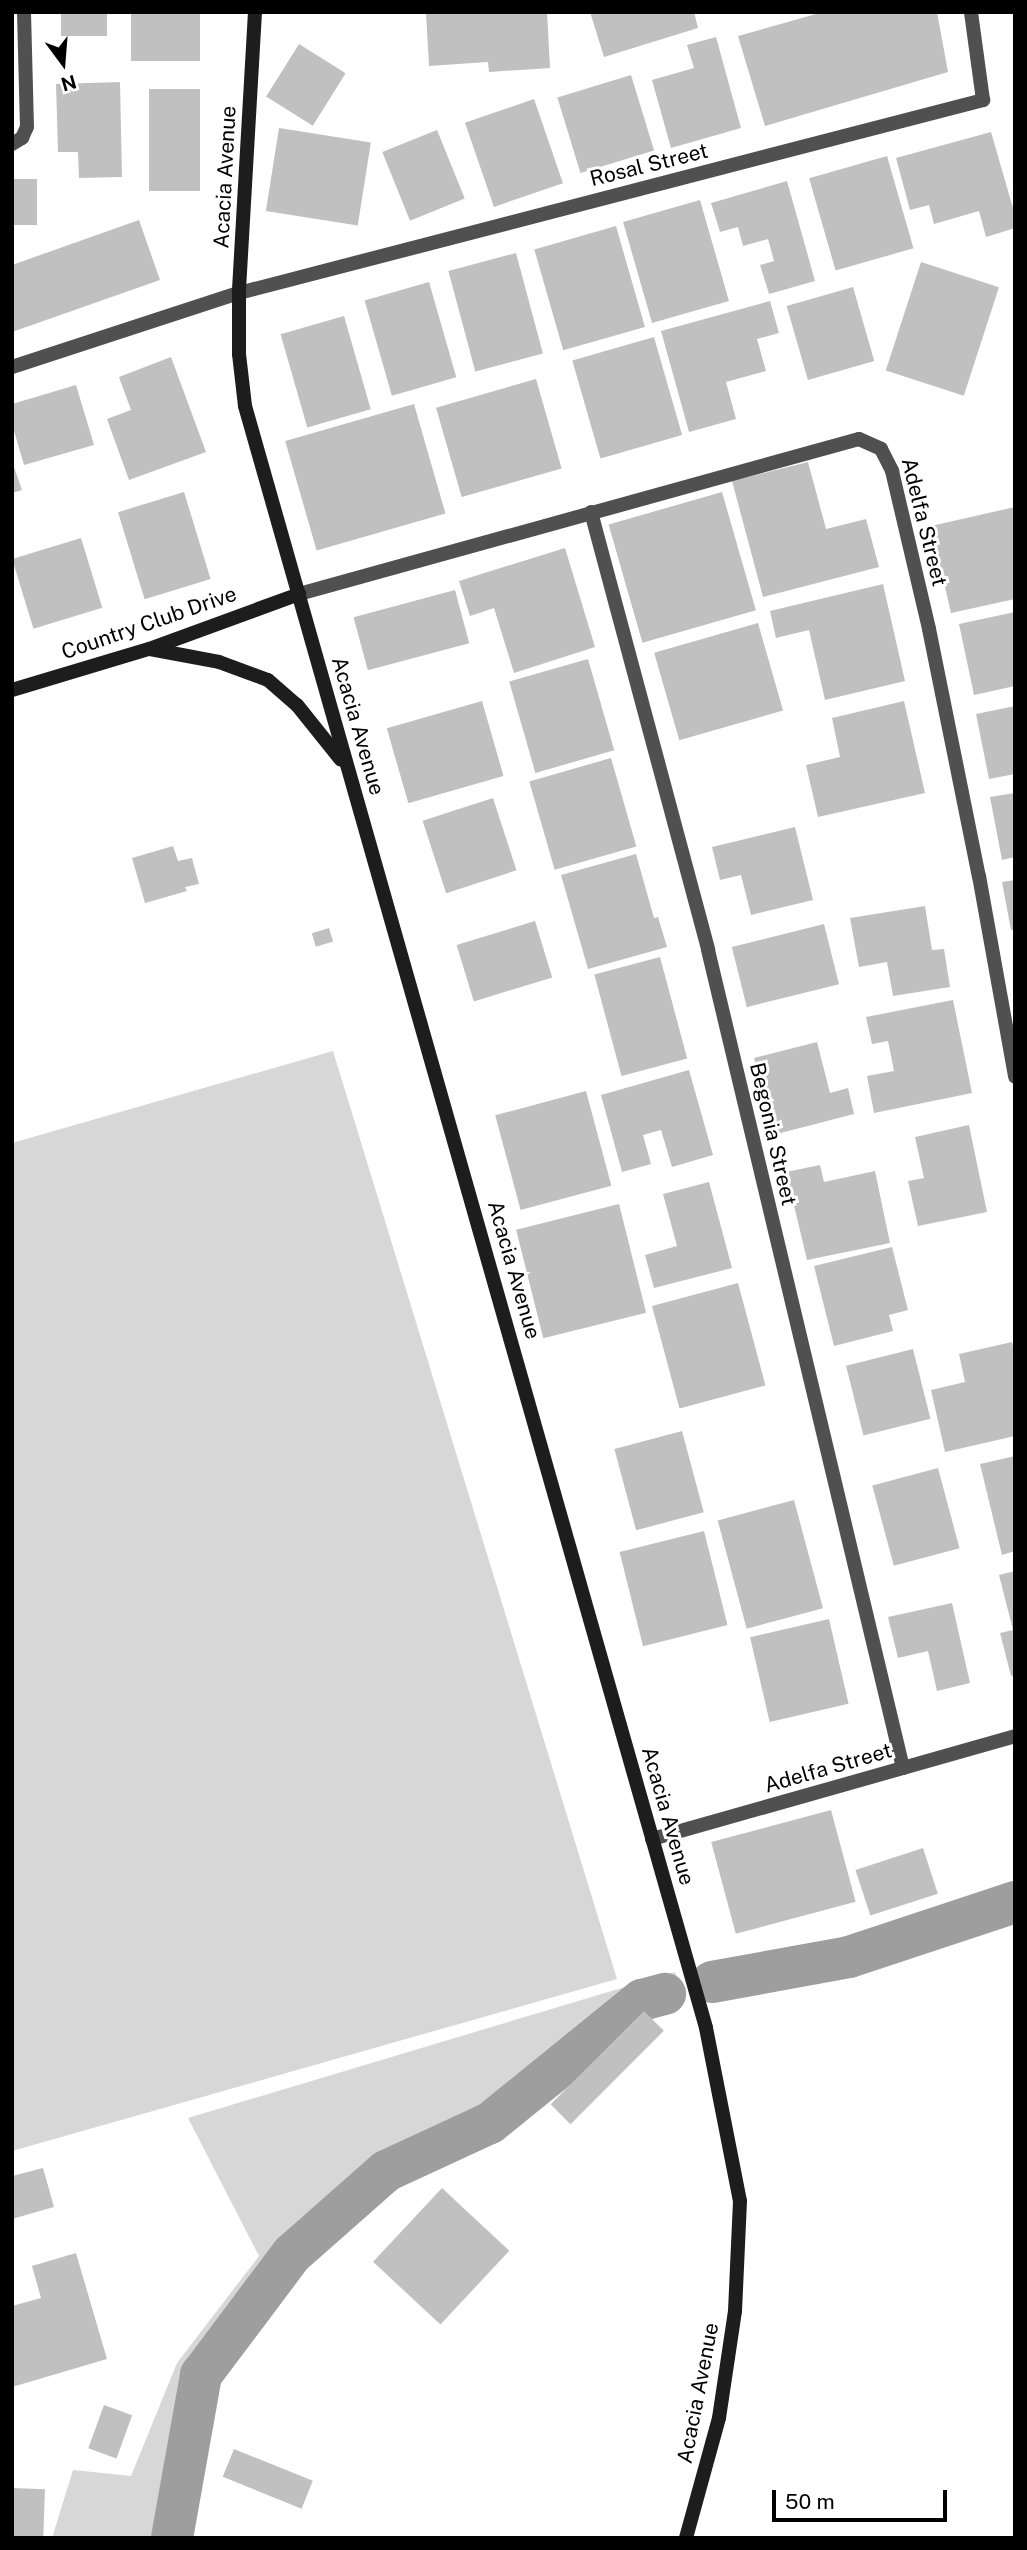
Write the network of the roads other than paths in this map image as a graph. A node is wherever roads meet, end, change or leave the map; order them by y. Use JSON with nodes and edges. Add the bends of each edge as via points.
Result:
{"nodes":[{"id":1,"x":24,"y":12,"type":"edge"},
{"id":2,"x":256,"y":12,"type":"edge"},
{"id":3,"x":971,"y":12,"type":"edge"},
{"id":4,"x":12,"y":144,"type":"edge"},
{"id":5,"x":239,"y":293,"type":"junction"},
{"id":6,"x":12,"y":367,"type":"edge"},
{"id":7,"x":592,"y":512,"type":"junction"},
{"id":8,"x":299,"y":594,"type":"junction"},
{"id":9,"x":149,"y":649,"type":"junction"},
{"id":10,"x":12,"y":690,"type":"edge"},
{"id":11,"x":348,"y":770,"type":"junction"},
{"id":12,"x":1015,"y":1077,"type":"edge"},
{"id":13,"x":1015,"y":1736,"type":"edge"},
{"id":14,"x":903,"y":1768,"type":"junction"},
{"id":15,"x":652,"y":1839,"type":"junction"},
{"id":16,"x":687,"y":2538,"type":"edge"}],
"edges":[{"from":1,"to":4,"type":"street","via":[[27,127],[22,138]]},
{"from":2,"to":5,"type":"street","name":"Acacia Avenue"},
{"from":3,"to":5,"type":"street","name":"Rosal Street","via":[[983,100]]},
{"from":5,"to":6,"type":"street"},
{"from":5,"to":8,"type":"street","name":"Acacia Avenue","via":[[244,407]]},
{"from":7,"to":8,"type":"street","name":"Adelfa Street"},
{"from":7,"to":12,"type":"street","name":"Adelfa Street","via":[[859,439],[870,442],[888,458],[929,629]]},
{"from":7,"to":14,"type":"street","name":"Begonia Street","via":[[708,950]]},
{"from":8,"to":9,"type":"street","name":"Country Club Drive"},
{"from":8,"to":11,"type":"street","name":"Acacia Avenue"},
{"from":9,"to":10,"type":"street","name":"Country Club Drive"},
{"from":9,"to":11,"type":"street","via":[[219,662],[268,680],[305,715]]},
{"from":11,"to":15,"type":"street","name":"Acacia Avenue"},
{"from":13,"to":14,"type":"street","name":"Adelfa Street"},
{"from":14,"to":15,"type":"street","name":"Adelfa Street"},
{"from":15,"to":16,"type":"street","name":"Acacia Avenue","via":[[706,2028],[740,2201],[735,2311],[719,2418]]}]}
